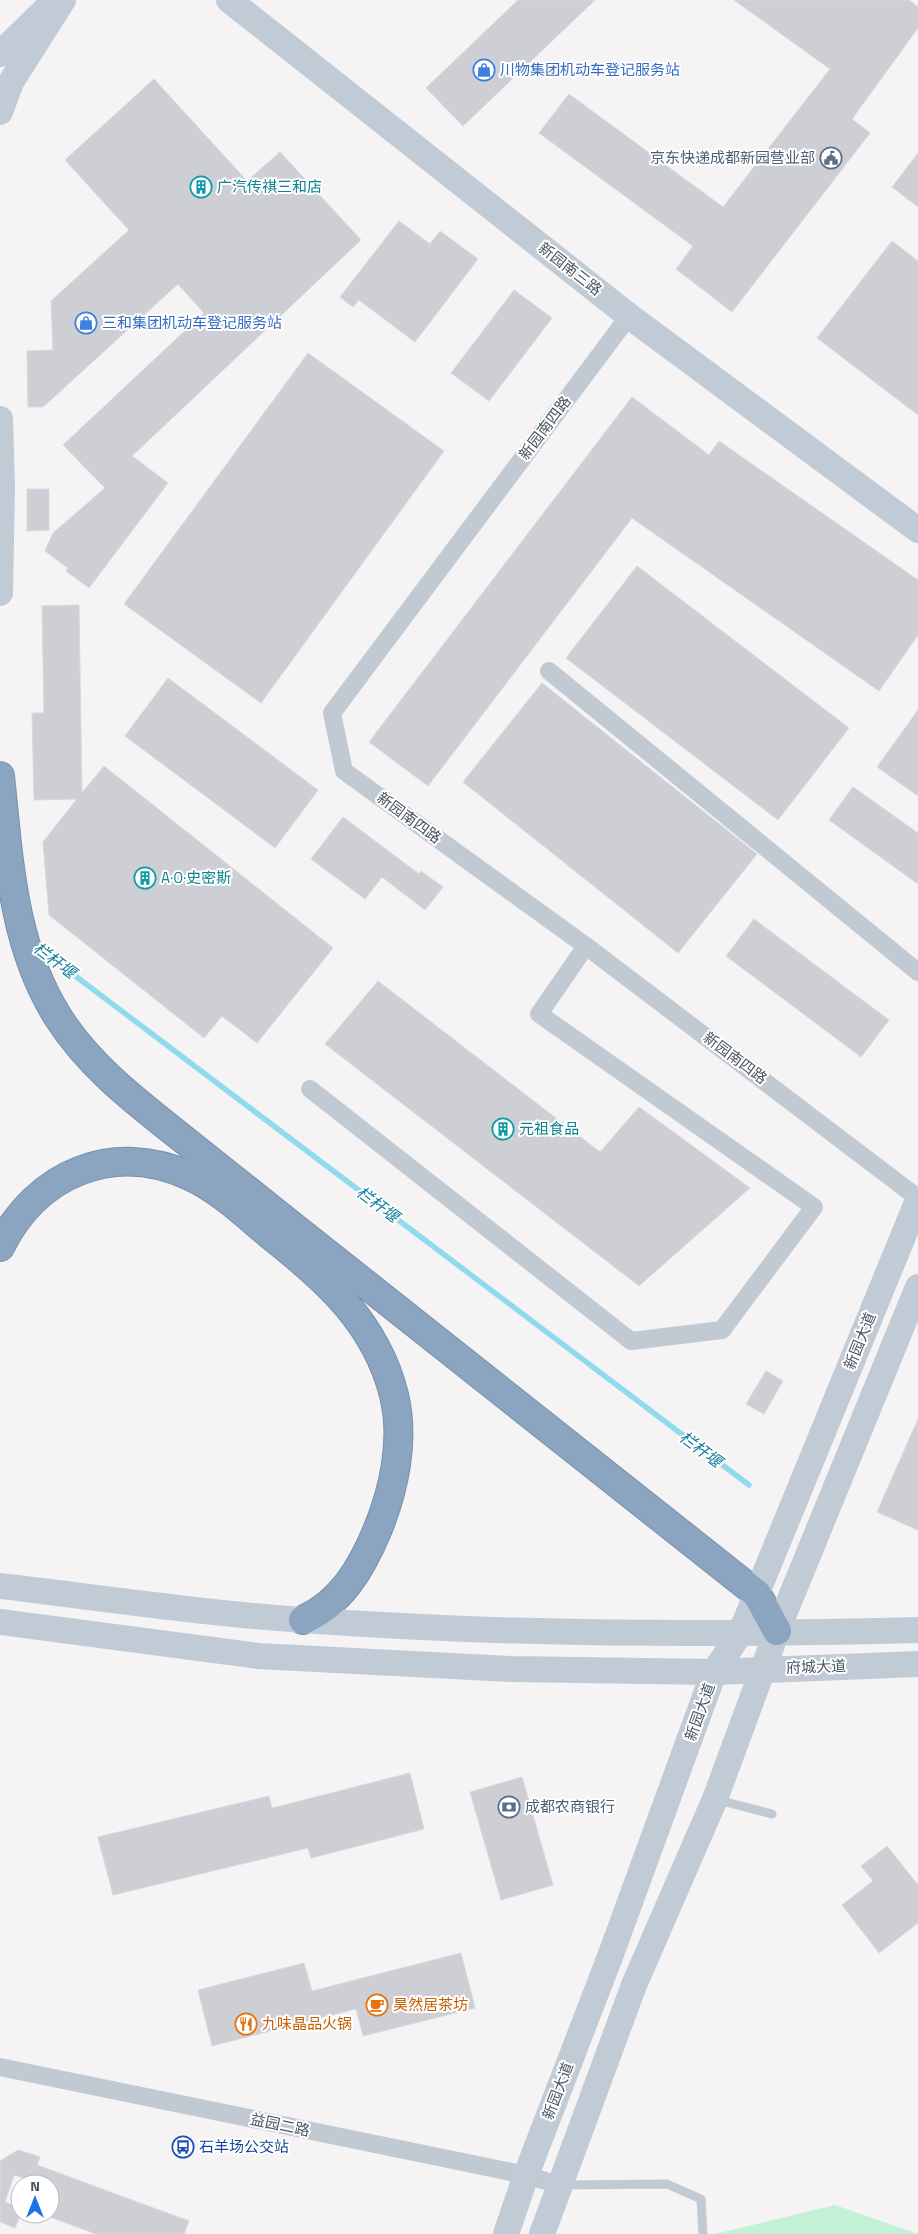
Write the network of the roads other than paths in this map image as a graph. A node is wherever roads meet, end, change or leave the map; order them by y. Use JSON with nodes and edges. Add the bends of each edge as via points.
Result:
{"nodes":[{"id":1,"x":55,"y":0,"type":"edge"},
{"id":2,"x":63,"y":0,"type":"edge"},
{"id":3,"x":229,"y":0,"type":"edge"},
{"id":4,"x":0,"y":54,"type":"edge"},
{"id":5,"x":0,"y":112,"type":"edge"},
{"id":6,"x":629,"y":316,"type":"junction"},
{"id":7,"x":0,"y":419,"type":"edge"},
{"id":8,"x":918,"y":530,"type":"edge"},
{"id":9,"x":0,"y":593,"type":"edge"},
{"id":10,"x":549,"y":672,"type":"dead end"},
{"id":11,"x":0,"y":776,"type":"edge"},
{"id":12,"x":586,"y":946,"type":"junction"},
{"id":13,"x":918,"y":972,"type":"edge"},
{"id":14,"x":310,"y":1089,"type":"dead end"},
{"id":15,"x":199,"y":1167,"type":"junction"},
{"id":16,"x":918,"y":1199,"type":"edge"},
{"id":17,"x":0,"y":1247,"type":"edge"},
{"id":18,"x":918,"y":1287,"type":"edge"},
{"id":19,"x":0,"y":1586,"type":"edge"},
{"id":20,"x":756,"y":1594,"type":"junction"},
{"id":21,"x":302,"y":1620,"type":"junction"},
{"id":22,"x":0,"y":1622,"type":"edge"},
{"id":23,"x":918,"y":1630,"type":"edge"},
{"id":24,"x":777,"y":1631,"type":"junction"},
{"id":25,"x":741,"y":1632,"type":"junction"},
{"id":26,"x":917,"y":1668,"type":"edge"},
{"id":27,"x":762,"y":1669,"type":"junction"},
{"id":28,"x":714,"y":1672,"type":"junction"},
{"id":29,"x":715,"y":1800,"type":"junction"},
{"id":30,"x":772,"y":1814,"type":"dead end"},
{"id":31,"x":0,"y":2067,"type":"edge"},
{"id":32,"x":526,"y":2175,"type":"junction"},
{"id":33,"x":560,"y":2185,"type":"junction"},
{"id":34,"x":506,"y":2234,"type":"edge"},
{"id":35,"x":542,"y":2234,"type":"edge"},
{"id":36,"x":703,"y":2234,"type":"edge"}],
"edges":[{"from":1,"to":4,"type":"street"},
{"from":2,"to":5,"type":"street","via":[[11,82]]},
{"from":3,"to":6,"type":"street","name":"新园南三路"},
{"from":6,"to":8,"type":"street","name":"新园南三路"},
{"from":6,"to":12,"type":"street","name":"新园南四路","via":[[332,712],[344,771]]},
{"from":7,"to":9,"type":"street"},
{"from":10,"to":13,"type":"street"},
{"from":11,"to":15,"type":"highway","via":[[17,916],[42,989],[58,1017],[101,1071]]},
{"from":12,"to":14,"type":"street","via":[[539,1014],[814,1207],[722,1330],[631,1341]]},
{"from":12,"to":16,"type":"street","name":"新园南四路"},
{"from":15,"to":17,"type":"highway","via":[[173,1169],[136,1163],[99,1165],[78,1172],[46,1189],[27,1205]]},
{"from":15,"to":20,"type":"highway"},
{"from":15,"to":21,"type":"highway","via":[[221,1195],[332,1286],[348,1305],[381,1359],[394,1396],[398,1443],[393,1486],[383,1517],[364,1560],[349,1584],[319,1613]]},
{"from":16,"to":20,"type":"street","name":"新园大道"},
{"from":18,"to":24,"type":"street"},
{"from":19,"to":21,"type":"street"},
{"from":20,"to":24,"type":"highway"},
{"from":20,"to":25,"type":"street","name":"新园大道"},
{"from":21,"to":25,"type":"street","via":[[617,1634]]},
{"from":22,"to":28,"type":"street","name":"府城大道","via":[[258,1656],[511,1669]]},
{"from":23,"to":24,"type":"street"},
{"from":24,"to":25,"type":"street"},
{"from":24,"to":27,"type":"street"},
{"from":25,"to":28,"type":"street","name":"新园大道"},
{"from":26,"to":27,"type":"street","name":"府城大道"},
{"from":27,"to":28,"type":"street","name":"府城大道"},
{"from":27,"to":29,"type":"street"},
{"from":28,"to":32,"type":"street","name":"新园大道"},
{"from":29,"to":30,"type":"lane"},
{"from":29,"to":33,"type":"street","via":[[634,1985]]},
{"from":31,"to":32,"type":"street","name":"益园二路"},
{"from":32,"to":33,"type":"street","name":"益园二路"},
{"from":32,"to":34,"type":"street","name":"新园大道"},
{"from":33,"to":35,"type":"street"},
{"from":33,"to":36,"type":"lane","via":[[667,2184],[701,2199]]}]}
